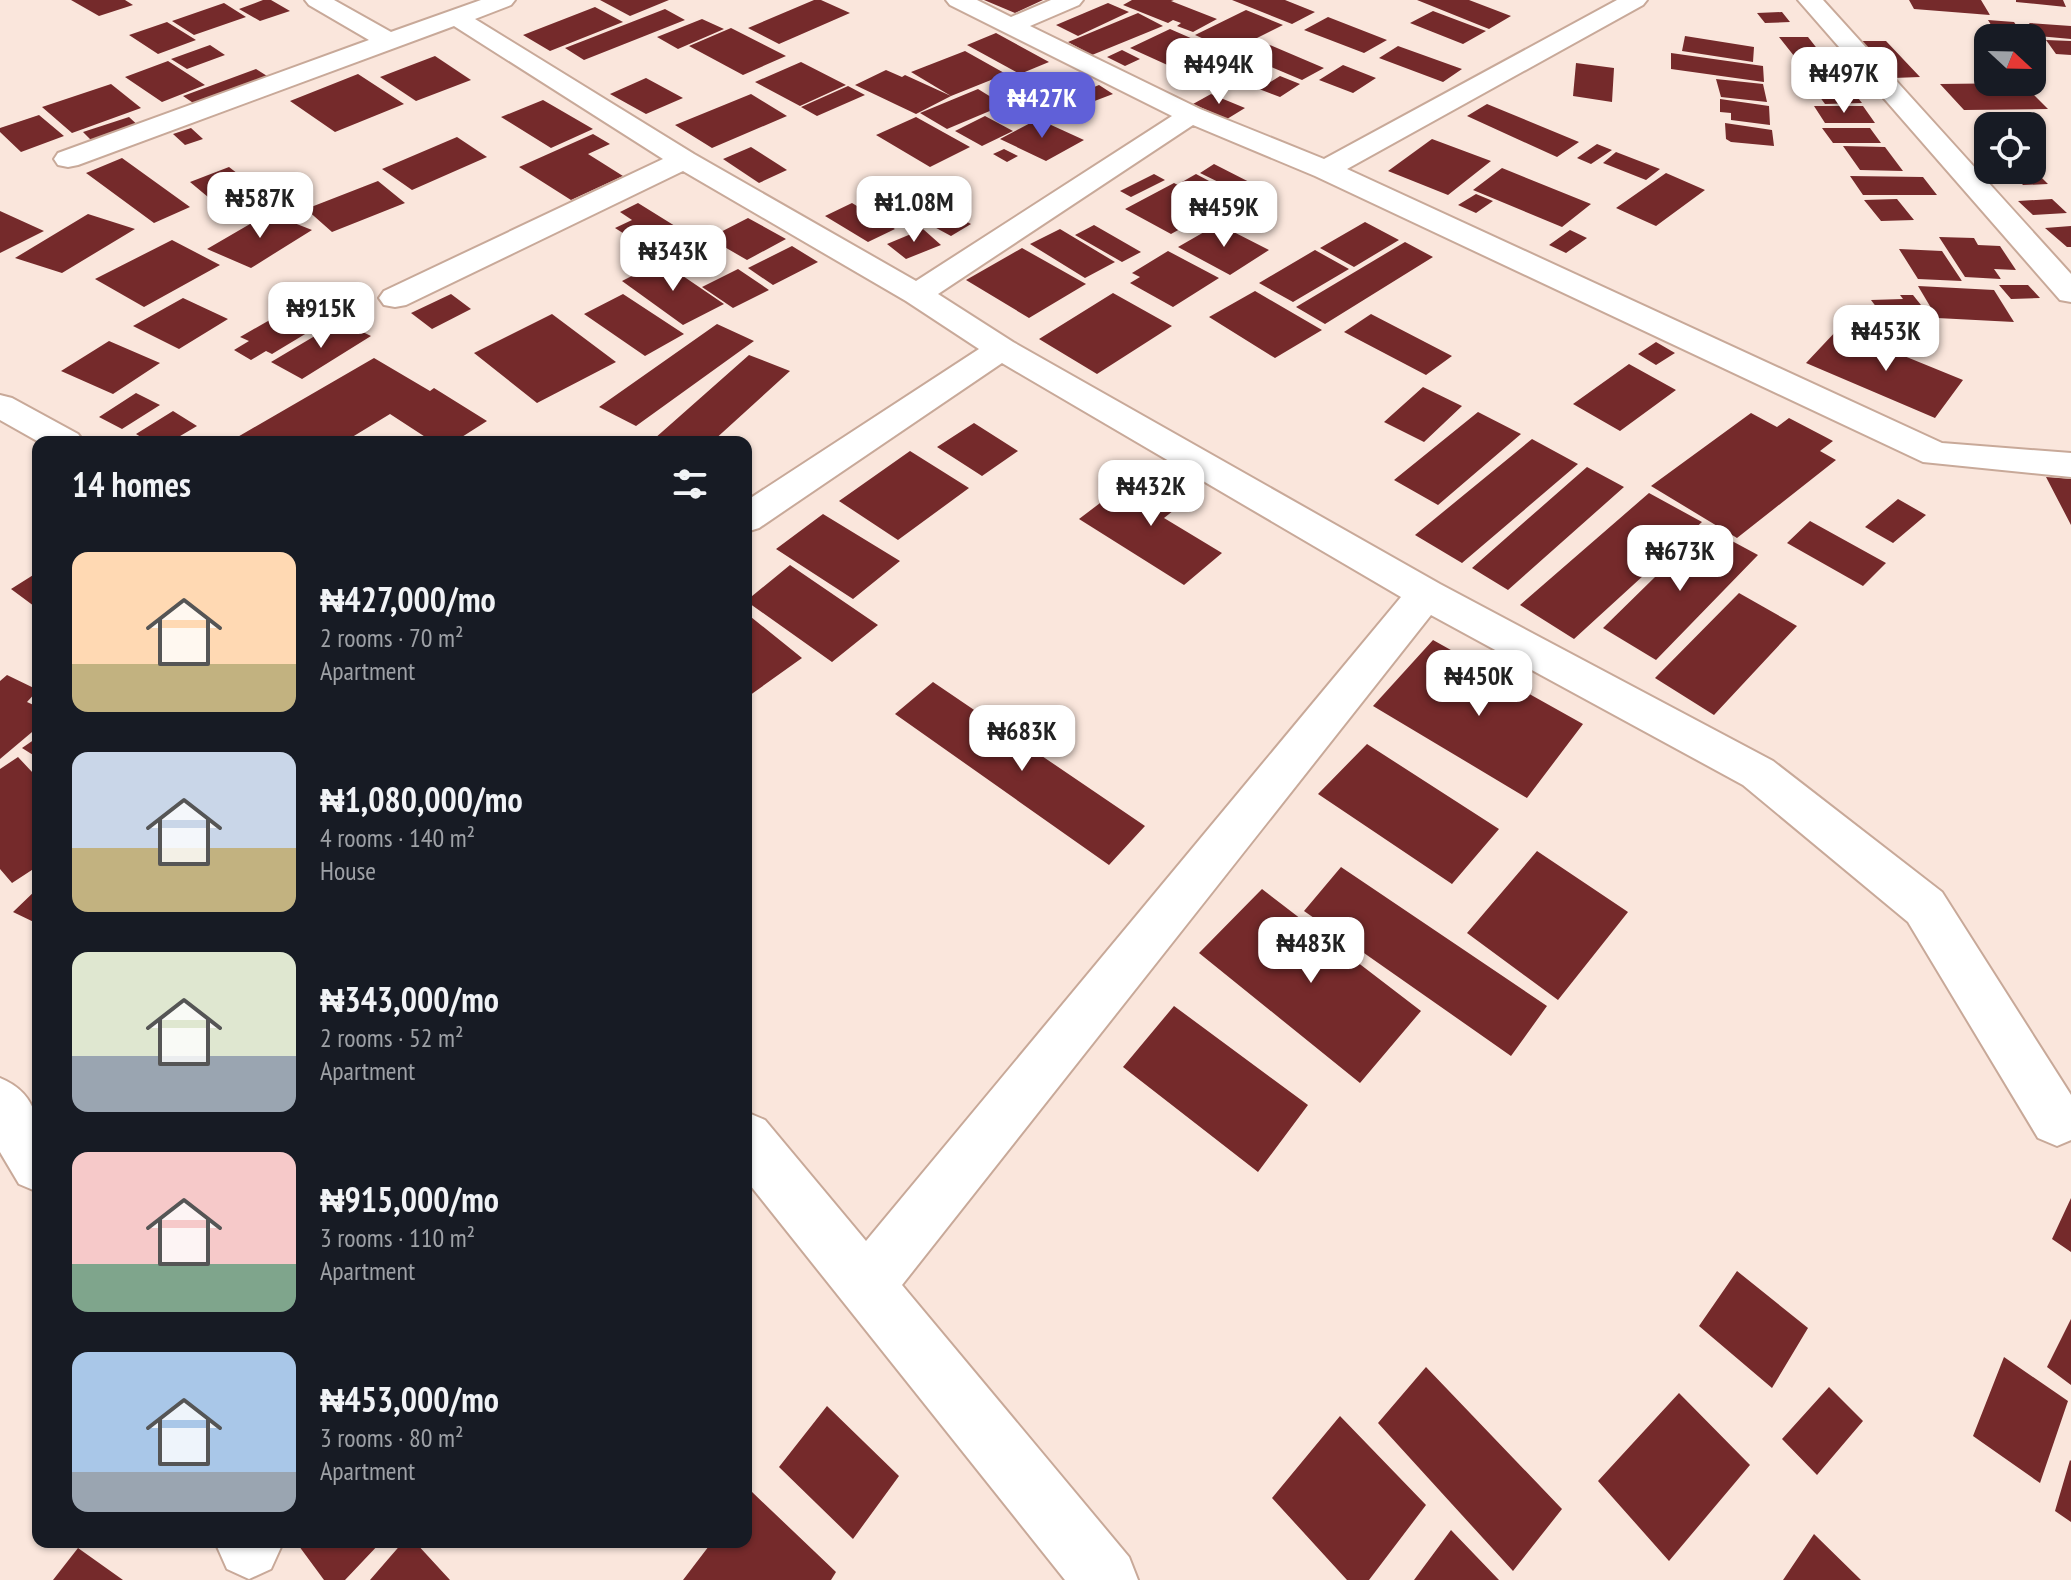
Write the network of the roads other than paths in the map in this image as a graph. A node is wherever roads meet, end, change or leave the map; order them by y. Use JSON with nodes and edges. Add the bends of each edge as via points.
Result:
{"nodes":[{"id":1,"x":317,"y":0,"type":"edge"},
{"id":2,"x":503,"y":0,"type":"edge"},
{"id":3,"x":958,"y":0,"type":"edge"},
{"id":4,"x":1071,"y":0,"type":"edge"},
{"id":5,"x":1635,"y":0,"type":"edge"},
{"id":6,"x":1810,"y":0,"type":"edge"},
{"id":7,"x":454,"y":16,"type":"junction"},
{"id":8,"x":1012,"y":25,"type":"junction"},
{"id":9,"x":388,"y":41,"type":"junction"},
{"id":10,"x":1191,"y":115,"type":"junction"},
{"id":11,"x":68,"y":159,"type":"dead end"},
{"id":12,"x":684,"y":160,"type":"junction"},
{"id":13,"x":1325,"y":170,"type":"junction"},
{"id":14,"x":2071,"y":293,"type":"edge"},
{"id":15,"x":917,"y":294,"type":"junction"},
{"id":16,"x":395,"y":298,"type":"dead end"},
{"id":17,"x":1001,"y":349,"type":"junction"},
{"id":18,"x":0,"y":406,"type":"edge"},
{"id":19,"x":55,"y":436,"type":"edge"},
{"id":20,"x":2071,"y":465,"type":"edge"},
{"id":21,"x":752,"y":515,"type":"edge"},
{"id":22,"x":1426,"y":594,"type":"junction"},
{"id":23,"x":0,"y":1103,"type":"edge"},
{"id":24,"x":2057,"y":1120,"type":"dead end"},
{"id":25,"x":752,"y":1145,"type":"edge"},
{"id":26,"x":32,"y":1155,"type":"edge"},
{"id":27,"x":866,"y":1285,"type":"junction"},
{"id":28,"x":1106,"y":1580,"type":"edge"}],
"edges":[{"from":1,"to":9,"type":"street"},
{"from":2,"to":7,"type":"street"},
{"from":3,"to":8,"type":"street"},
{"from":4,"to":8,"type":"street"},
{"from":5,"to":13,"type":"street"},
{"from":6,"to":14,"type":"street"},
{"from":7,"to":9,"type":"street"},
{"from":7,"to":12,"type":"street"},
{"from":8,"to":10,"type":"street"},
{"from":9,"to":11,"type":"street"},
{"from":10,"to":13,"type":"street"},
{"from":10,"to":15,"type":"street"},
{"from":12,"to":15,"type":"street"},
{"from":12,"to":16,"type":"street"},
{"from":13,"to":20,"type":"street","via":[[1936,454]]},
{"from":15,"to":17,"type":"street"},
{"from":17,"to":21,"type":"street"},
{"from":17,"to":22,"type":"street"},
{"from":18,"to":19,"type":"street"},
{"from":22,"to":24,"type":"street","via":[[1758,773],[1925,907]]},
{"from":22,"to":27,"type":"street"},
{"from":23,"to":26,"type":"street"},
{"from":25,"to":27,"type":"street"},
{"from":27,"to":28,"type":"street"}]}
